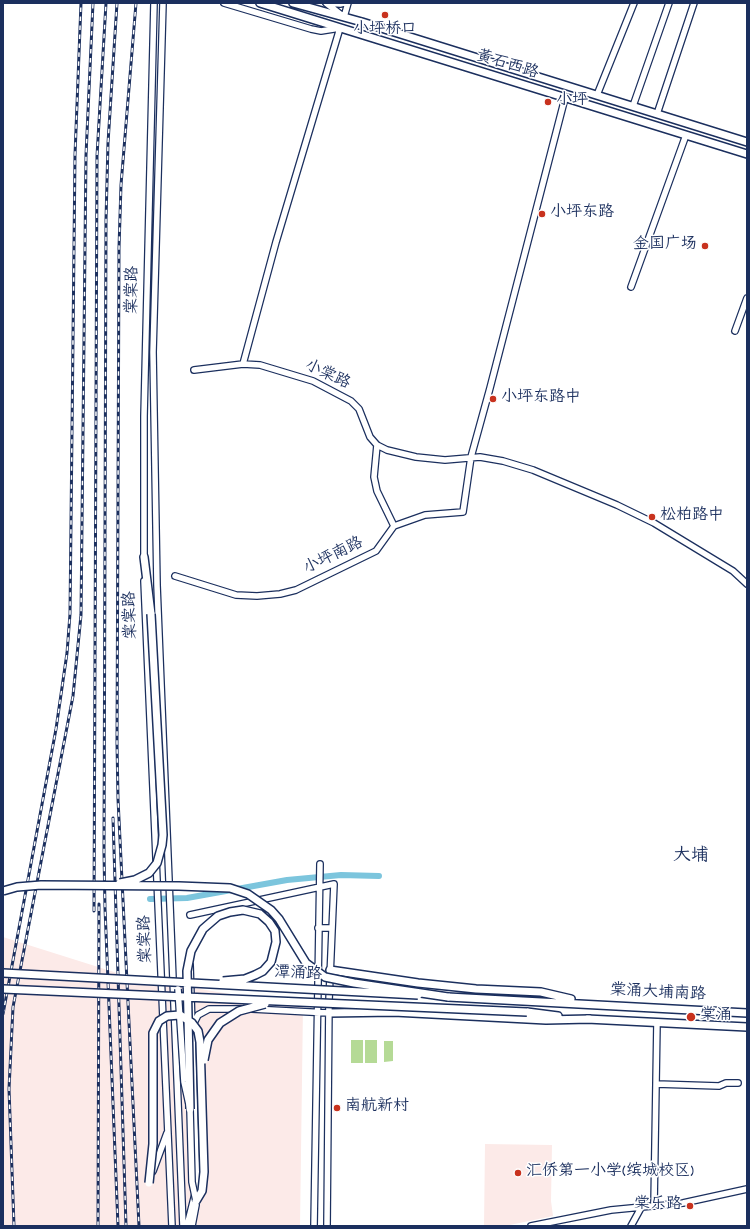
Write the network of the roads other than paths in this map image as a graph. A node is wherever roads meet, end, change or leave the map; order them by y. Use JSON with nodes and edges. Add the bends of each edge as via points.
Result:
{"nodes":[{"id":1,"x":154,"y":3,"type":"edge"},
{"id":2,"x":163,"y":3,"type":"edge"},
{"id":3,"x":224,"y":3,"type":"edge"},
{"id":4,"x":260,"y":3,"type":"edge"},
{"id":5,"x":294,"y":3,"type":"edge"},
{"id":6,"x":327,"y":3,"type":"edge"},
{"id":7,"x":344,"y":3,"type":"edge"},
{"id":8,"x":348,"y":3,"type":"edge"},
{"id":9,"x":634,"y":3,"type":"edge"},
{"id":10,"x":669,"y":3,"type":"edge"},
{"id":11,"x":694,"y":3,"type":"edge"},
{"id":12,"x":344,"y":17,"type":"junction"},
{"id":13,"x":340,"y":28,"type":"junction"},
{"id":14,"x":597,"y":95,"type":"junction"},
{"id":15,"x":565,"y":98,"type":"junction"},
{"id":16,"x":633,"y":106,"type":"junction"},
{"id":17,"x":657,"y":114,"type":"junction"},
{"id":18,"x":686,"y":135,"type":"junction"},
{"id":19,"x":747,"y":142,"type":"edge"},
{"id":20,"x":747,"y":154,"type":"edge"},
{"id":21,"x":631,"y":288,"type":"dead end"},
{"id":22,"x":747,"y":298,"type":"edge"},
{"id":23,"x":735,"y":331,"type":"dead end"},
{"id":24,"x":243,"y":364,"type":"junction"},
{"id":25,"x":194,"y":370,"type":"dead end"},
{"id":26,"x":377,"y":445,"type":"junction"},
{"id":27,"x":471,"y":457,"type":"junction"},
{"id":28,"x":394,"y":526,"type":"junction"},
{"id":29,"x":144,"y":557,"type":"junction"},
{"id":30,"x":175,"y":576,"type":"dead end"},
{"id":31,"x":747,"y":584,"type":"edge"},
{"id":32,"x":320,"y":864,"type":"dead end"},
{"id":33,"x":102,"y":885,"type":"junction"},
{"id":34,"x":320,"y":887,"type":"junction"},
{"id":35,"x":3,"y":891,"type":"edge"},
{"id":36,"x":190,"y":915,"type":"dead end"},
{"id":37,"x":318,"y":928,"type":"junction"},
{"id":38,"x":332,"y":928,"type":"junction"},
{"id":39,"x":190,"y":956,"type":"junction"},
{"id":40,"x":173,"y":970,"type":"junction"},
{"id":41,"x":330,"y":970,"type":"junction"},
{"id":42,"x":3,"y":973,"type":"edge"},
{"id":43,"x":195,"y":983,"type":"junction"},
{"id":44,"x":3,"y":989,"type":"edge"},
{"id":45,"x":44,"y":991,"type":"junction"},
{"id":46,"x":3,"y":994,"type":"edge"},
{"id":47,"x":448,"y":997,"type":"junction"},
{"id":48,"x":294,"y":1002,"type":"junction"},
{"id":49,"x":590,"y":1004,"type":"junction"},
{"id":50,"x":316,"y":1012,"type":"junction"},
{"id":51,"x":329,"y":1013,"type":"junction"},
{"id":52,"x":747,"y":1013,"type":"edge"},
{"id":53,"x":590,"y":1019,"type":"junction"},
{"id":54,"x":657,"y":1022,"type":"junction"},
{"id":55,"x":747,"y":1027,"type":"edge"},
{"id":56,"x":192,"y":1038,"type":"junction"},
{"id":57,"x":201,"y":1070,"type":"junction"},
{"id":58,"x":738,"y":1083,"type":"dead end"},
{"id":59,"x":656,"y":1084,"type":"junction"},
{"id":60,"x":190,"y":1109,"type":"junction"},
{"id":61,"x":168,"y":1131,"type":"junction"},
{"id":62,"x":149,"y":1183,"type":"joint"},
{"id":63,"x":747,"y":1190,"type":"edge"},
{"id":64,"x":196,"y":1200,"type":"junction"},
{"id":65,"x":642,"y":1206,"type":"junction"},
{"id":66,"x":654,"y":1206,"type":"junction"},
{"id":67,"x":172,"y":1226,"type":"edge"},
{"id":68,"x":184,"y":1226,"type":"edge"},
{"id":69,"x":187,"y":1226,"type":"edge"},
{"id":70,"x":192,"y":1226,"type":"edge"},
{"id":71,"x":314,"y":1226,"type":"edge"},
{"id":72,"x":327,"y":1226,"type":"edge"},
{"id":73,"x":531,"y":1226,"type":"edge"},
{"id":74,"x":631,"y":1226,"type":"edge"}],
"edges":[{"from":1,"to":29,"type":"street","name":"棠棠路","via":[[144,416]]},
{"from":2,"to":40,"type":"street","name":"棠棠路","via":[[153,352],[157,585]]},
{"from":3,"to":13,"type":"street","via":[[311,29],[321,31]]},
{"from":4,"to":13,"type":"main road","name":"黄石西路"},
{"from":5,"to":12,"type":"main road","name":"黄石西路"},
{"from":6,"to":7,"type":"street"},
{"from":6,"to":12,"type":"street"},
{"from":8,"to":12,"type":"street"},
{"from":9,"to":14,"type":"street"},
{"from":10,"to":16,"type":"street"},
{"from":11,"to":17,"type":"street"},
{"from":12,"to":14,"type":"main road","name":"黄石西路"},
{"from":13,"to":15,"type":"main road","name":"黄石西路"},
{"from":13,"to":24,"type":"street","via":[[276,242]]},
{"from":14,"to":16,"type":"main road","name":"黄石西路"},
{"from":15,"to":18,"type":"main road","name":"黄石西路"},
{"from":15,"to":27,"type":"street"},
{"from":16,"to":17,"type":"main road","name":"黄石西路"},
{"from":17,"to":19,"type":"main road","name":"黄石西路"},
{"from":18,"to":20,"type":"main road","name":"黄石西路"},
{"from":18,"to":21,"type":"street"},
{"from":22,"to":23,"type":"street"},
{"from":24,"to":25,"type":"street","name":"小棠路"},
{"from":24,"to":26,"type":"street","name":"小棠路","via":[[260,365],[301,376],[340,394],[359,409],[370,437]]},
{"from":26,"to":27,"type":"street","via":[[416,457],[445,460]]},
{"from":26,"to":28,"type":"street","via":[[374,477],[377,491]]},
{"from":27,"to":28,"type":"street","via":[[463,512],[425,515]]},
{"from":27,"to":31,"type":"street","via":[[493,459],[533,470],[632,512],[734,571]]},
{"from":28,"to":30,"type":"street","name":"小坪南路","via":[[376,551],[296,590],[280,594],[236,594]]},
{"from":29,"to":33,"type":"main road","bridge":true,"via":[[151,614],[162,845],[157,863],[149,873],[135,880]]},
{"from":29,"to":61,"type":"street","name":"棠棠路","via":[[144,605]]},
{"from":32,"to":34,"type":"street"},
{"from":33,"to":35,"type":"main road","bridge":true,"via":[[41,885]]},
{"from":33,"to":47,"type":"main road","bridge":true,"via":[[216,886],[248,894],[271,910],[306,963],[325,977]]},
{"from":34,"to":36,"type":"street"},
{"from":34,"to":37,"type":"street"},
{"from":34,"to":38,"type":"street","via":[[334,884]]},
{"from":37,"to":38,"type":"street"},
{"from":37,"to":50,"type":"street"},
{"from":38,"to":41,"type":"street"},
{"from":39,"to":43,"type":"main road","bridge":true,"via":[[196,938],[203,929],[218,916],[230,912],[250,910],[260,914],[274,931],[275,952],[272,962],[263,971],[245,979]]},
{"from":39,"to":56,"type":"street"},
{"from":39,"to":60,"type":"main road","bridge":true,"via":[[187,971]]},
{"from":40,"to":60,"type":"street","bridge":true,"via":[[178,989],[184,1082]]},
{"from":40,"to":68,"type":"street","name":"棠棠路"},
{"from":41,"to":49,"type":"main road","via":[[476,989],[541,992]]},
{"from":41,"to":51,"type":"street"},
{"from":42,"to":43,"type":"main road","name":"潭涌路","bridge":true},
{"from":43,"to":47,"type":"main road","name":"潭涌路","bridge":true},
{"from":44,"to":45,"type":"main road","name":"潭涌路","bridge":true},
{"from":45,"to":46,"type":"main road","bridge":true},
{"from":45,"to":48,"type":"main road","name":"潭涌路","bridge":true},
{"from":47,"to":49,"type":"main road","name":"潭涌路"},
{"from":48,"to":53,"type":"main road","name":"潭涌路","bridge":true,"via":[[527,1012]]},
{"from":48,"to":57,"type":"main road","bridge":true,"via":[[261,1004],[220,1022],[208,1040]]},
{"from":49,"to":52,"type":"main road","name":"棠涌大埔南路"},
{"from":50,"to":51,"type":"street"},
{"from":50,"to":56,"type":"street","via":[[209,1009],[195,1019]]},
{"from":50,"to":71,"type":"street"},
{"from":51,"to":53,"type":"main road","via":[[394,1012],[546,1020]]},
{"from":51,"to":72,"type":"street"},
{"from":53,"to":54,"type":"main road","name":"棠涌大埔南路"},
{"from":54,"to":55,"type":"main road","name":"棠涌大埔南路"},
{"from":54,"to":59,"type":"street"},
{"from":56,"to":69,"type":"street","via":[[197,1186]]},
{"from":57,"to":62,"type":"main road","bridge":true,"via":[[198,1031],[192,1023],[180,1015],[167,1016],[159,1021],[155,1026],[152,1041],[153,1144]]},
{"from":57,"to":64,"type":"main road","bridge":true,"via":[[204,1172],[202,1191]]},
{"from":58,"to":59,"type":"street","via":[[719,1086]]},
{"from":59,"to":66,"type":"street"},
{"from":60,"to":64,"type":"street","bridge":true,"via":[[192,1182]]},
{"from":61,"to":62,"type":"street"},
{"from":61,"to":67,"type":"street","name":"棠棠路"},
{"from":63,"to":66,"type":"street","via":[[695,1201]]},
{"from":64,"to":70,"type":"street"},
{"from":65,"to":66,"type":"street"},
{"from":65,"to":73,"type":"street"},
{"from":65,"to":74,"type":"street"}]}
